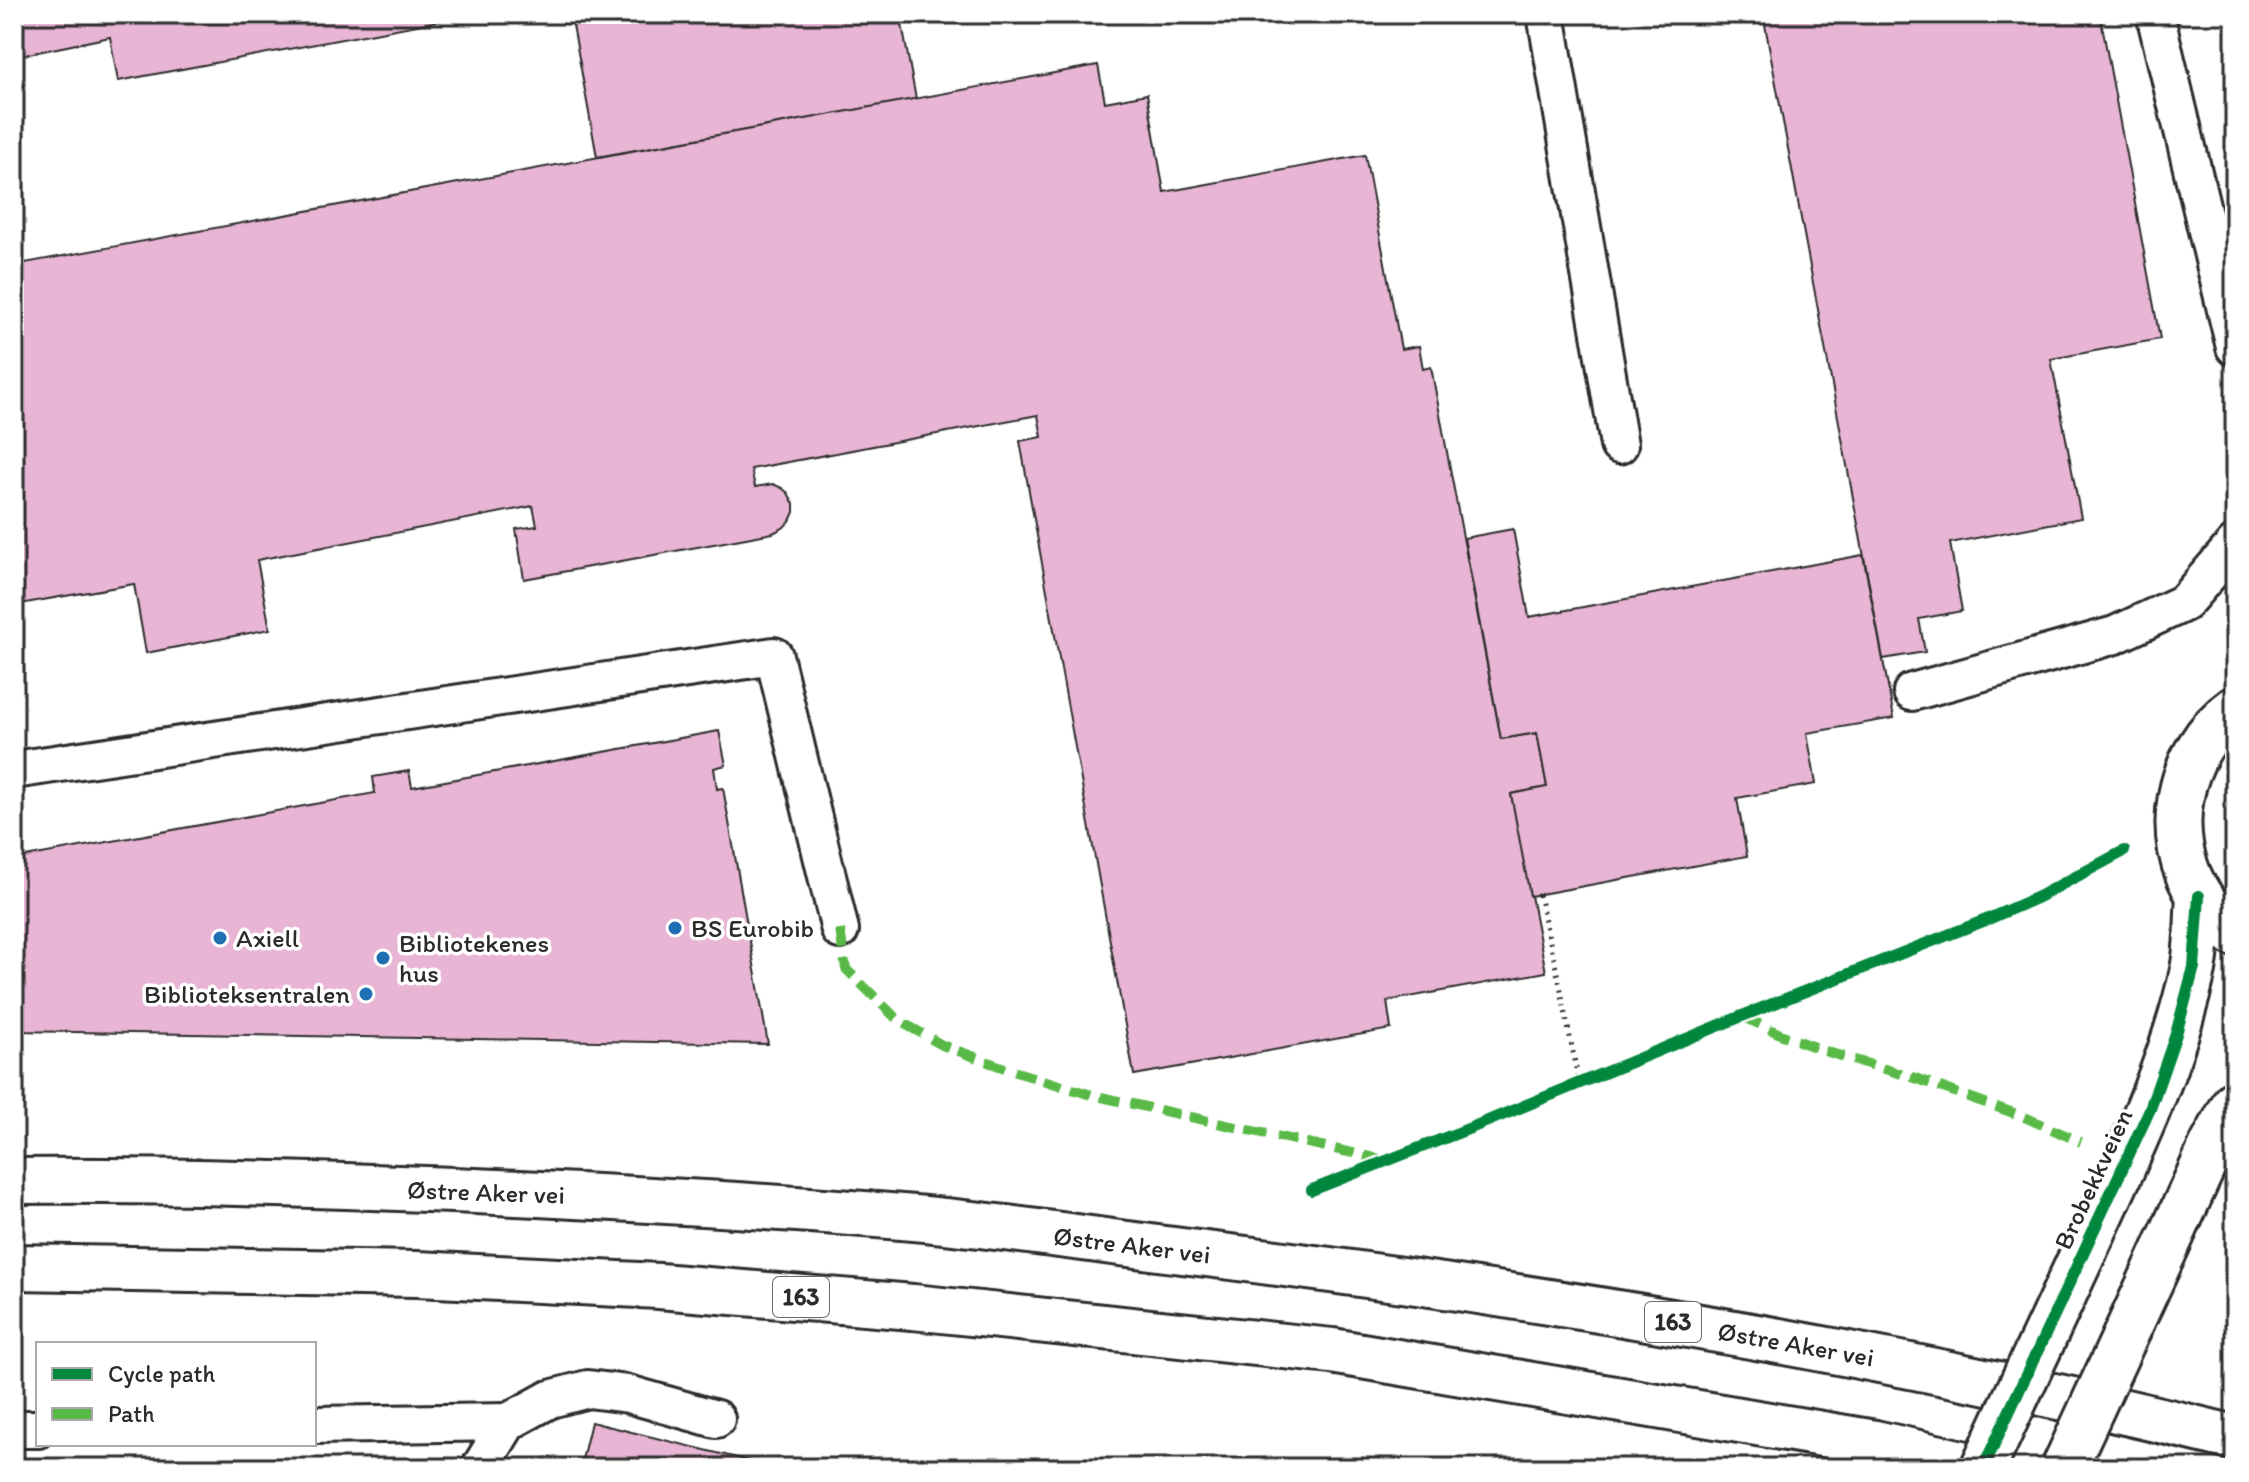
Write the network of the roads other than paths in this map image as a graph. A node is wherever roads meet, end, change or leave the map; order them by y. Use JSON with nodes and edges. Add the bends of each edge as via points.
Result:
{"nodes":[{"id":1,"x":1546,"y":14,"type":"edge"},
{"id":2,"x":2155,"y":14,"type":"edge"},
{"id":3,"x":2235,"y":347,"type":"edge"},
{"id":4,"x":1619,"y":445,"type":"dead end"},
{"id":5,"x":2235,"y":544,"type":"edge"},
{"id":6,"x":1912,"y":692,"type":"dead end"},
{"id":7,"x":2235,"y":709,"type":"edge"},
{"id":8,"x":14,"y":770,"type":"edge"},
{"id":9,"x":2199,"y":896,"type":"junction"},
{"id":10,"x":840,"y":930,"type":"dead end"},
{"id":11,"x":2235,"y":934,"type":"edge"},
{"id":12,"x":2235,"y":1103,"type":"edge"},
{"id":13,"x":14,"y":1181,"type":"edge"},
{"id":14,"x":14,"y":1267,"type":"edge"},
{"id":15,"x":716,"y":1419,"type":"dead end"},
{"id":16,"x":508,"y":1422,"type":"junction"},
{"id":17,"x":316,"y":1425,"type":"edge"},
{"id":18,"x":14,"y":1429,"type":"edge"},
{"id":19,"x":36,"y":1429,"type":"edge"},
{"id":20,"x":2235,"y":1438,"type":"edge"},
{"id":21,"x":480,"y":1468,"type":"edge"},
{"id":22,"x":1984,"y":1468,"type":"edge"},
{"id":23,"x":2064,"y":1468,"type":"edge"}],
"edges":[{"from":1,"to":4,"type":"lane"},
{"from":2,"to":3,"type":"lane"},
{"from":5,"to":6,"type":"lane","via":[[2184,603],[2115,635]]},
{"from":7,"to":9,"type":"main road","via":[[2198,748],[2183,784],[2177,822],[2183,861]]},
{"from":8,"to":10,"type":"lane","via":[[774,656]]},
{"from":9,"to":11,"type":"main road"},
{"from":9,"to":22,"type":"main road","name":"Brobekkveien","bridge":true,"via":[[2194,967],[2150,1109]]},
{"from":12,"to":23,"type":"main road","bridge":true},
{"from":13,"to":20,"type":"main road","name":"Østre Aker vei","number":"163","via":[[151,1180],[580,1195],[919,1219],[1309,1266],[1611,1311],[1892,1361]]},
{"from":14,"to":22,"type":"main road","number":"163","via":[[417,1274],[659,1286],[913,1307],[1332,1351],[1875,1443]]},
{"from":15,"to":16,"type":"lane","via":[[628,1394],[588,1389],[550,1399]]},
{"from":16,"to":17,"type":"lane"},
{"from":16,"to":21,"type":"lane"},
{"from":18,"to":19,"type":"lane"}]}
